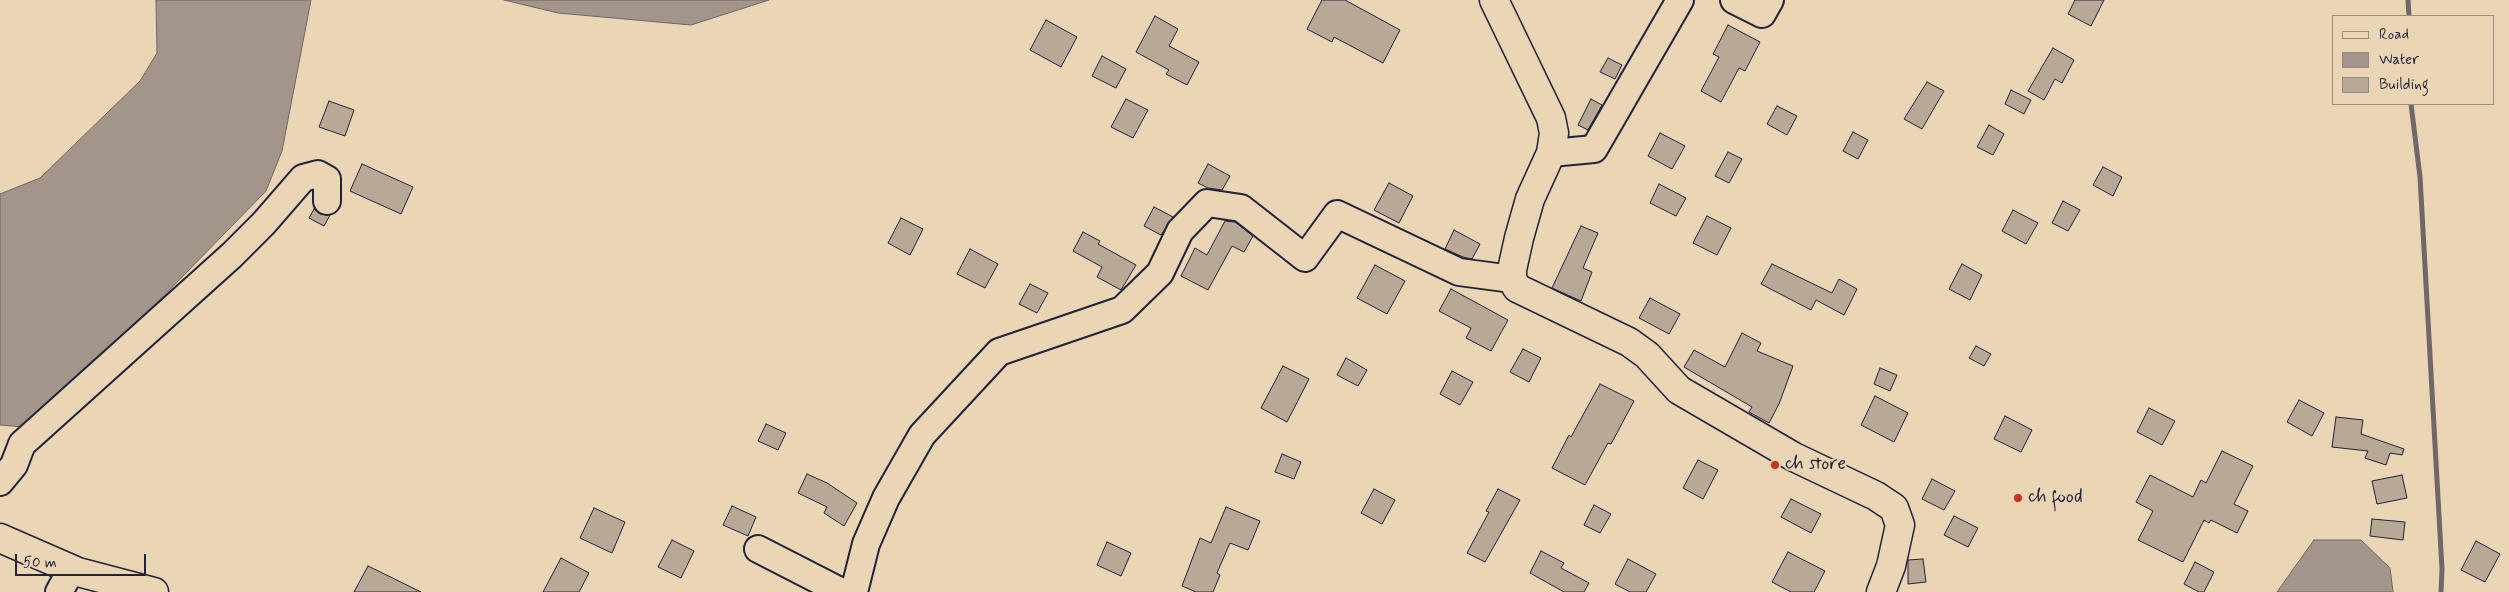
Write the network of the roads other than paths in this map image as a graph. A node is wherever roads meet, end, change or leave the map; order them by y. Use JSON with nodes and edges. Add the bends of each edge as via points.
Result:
{"nodes":[{"id":1,"x":1494,"y":0,"type":"edge"},
{"id":2,"x":1680,"y":0,"type":"edge"},
{"id":3,"x":1734,"y":0,"type":"edge"},
{"id":4,"x":1770,"y":0,"type":"edge"},
{"id":5,"x":1551,"y":153,"type":"junction"},
{"id":6,"x":327,"y":202,"type":"dead end"},
{"id":7,"x":1512,"y":279,"type":"junction"},
{"id":8,"x":0,"y":482,"type":"edge"},
{"id":9,"x":0,"y":538,"type":"edge"},
{"id":10,"x":758,"y":548,"type":"dead end"},
{"id":11,"x":65,"y":581,"type":"edge"},
{"id":12,"x":154,"y":592,"type":"edge"},
{"id":13,"x":842,"y":592,"type":"edge"},
{"id":14,"x":854,"y":592,"type":"edge"},
{"id":15,"x":1881,"y":592,"type":"edge"}],
"edges":[{"from":1,"to":5,"type":"main road","via":[[1551,118],[1554,133]]},
{"from":2,"to":5,"type":"street","via":[[1594,149]]},
{"from":3,"to":4,"type":"street","via":[[1762,14]]},
{"from":5,"to":7,"type":"main road","via":[[1530,199]]},
{"from":6,"to":8,"type":"street","via":[[327,179],[318,174],[303,178],[232,255],[22,444],[14,466]]},
{"from":7,"to":14,"type":"street","via":[[1459,272],[1337,214],[1305,258],[1241,208],[1207,203],[1180,231],[1160,273],[1122,310],[999,352],[922,434],[866,544]]},
{"from":7,"to":15,"type":"main road","via":[[1517,288],[1538,300],[1629,342],[1679,390],[1794,457],[1876,496],[1894,508],[1900,525],[1891,566]]},
{"from":9,"to":11,"type":"main road"},
{"from":10,"to":13,"type":"street"},
{"from":11,"to":12,"type":"main road"}]}
